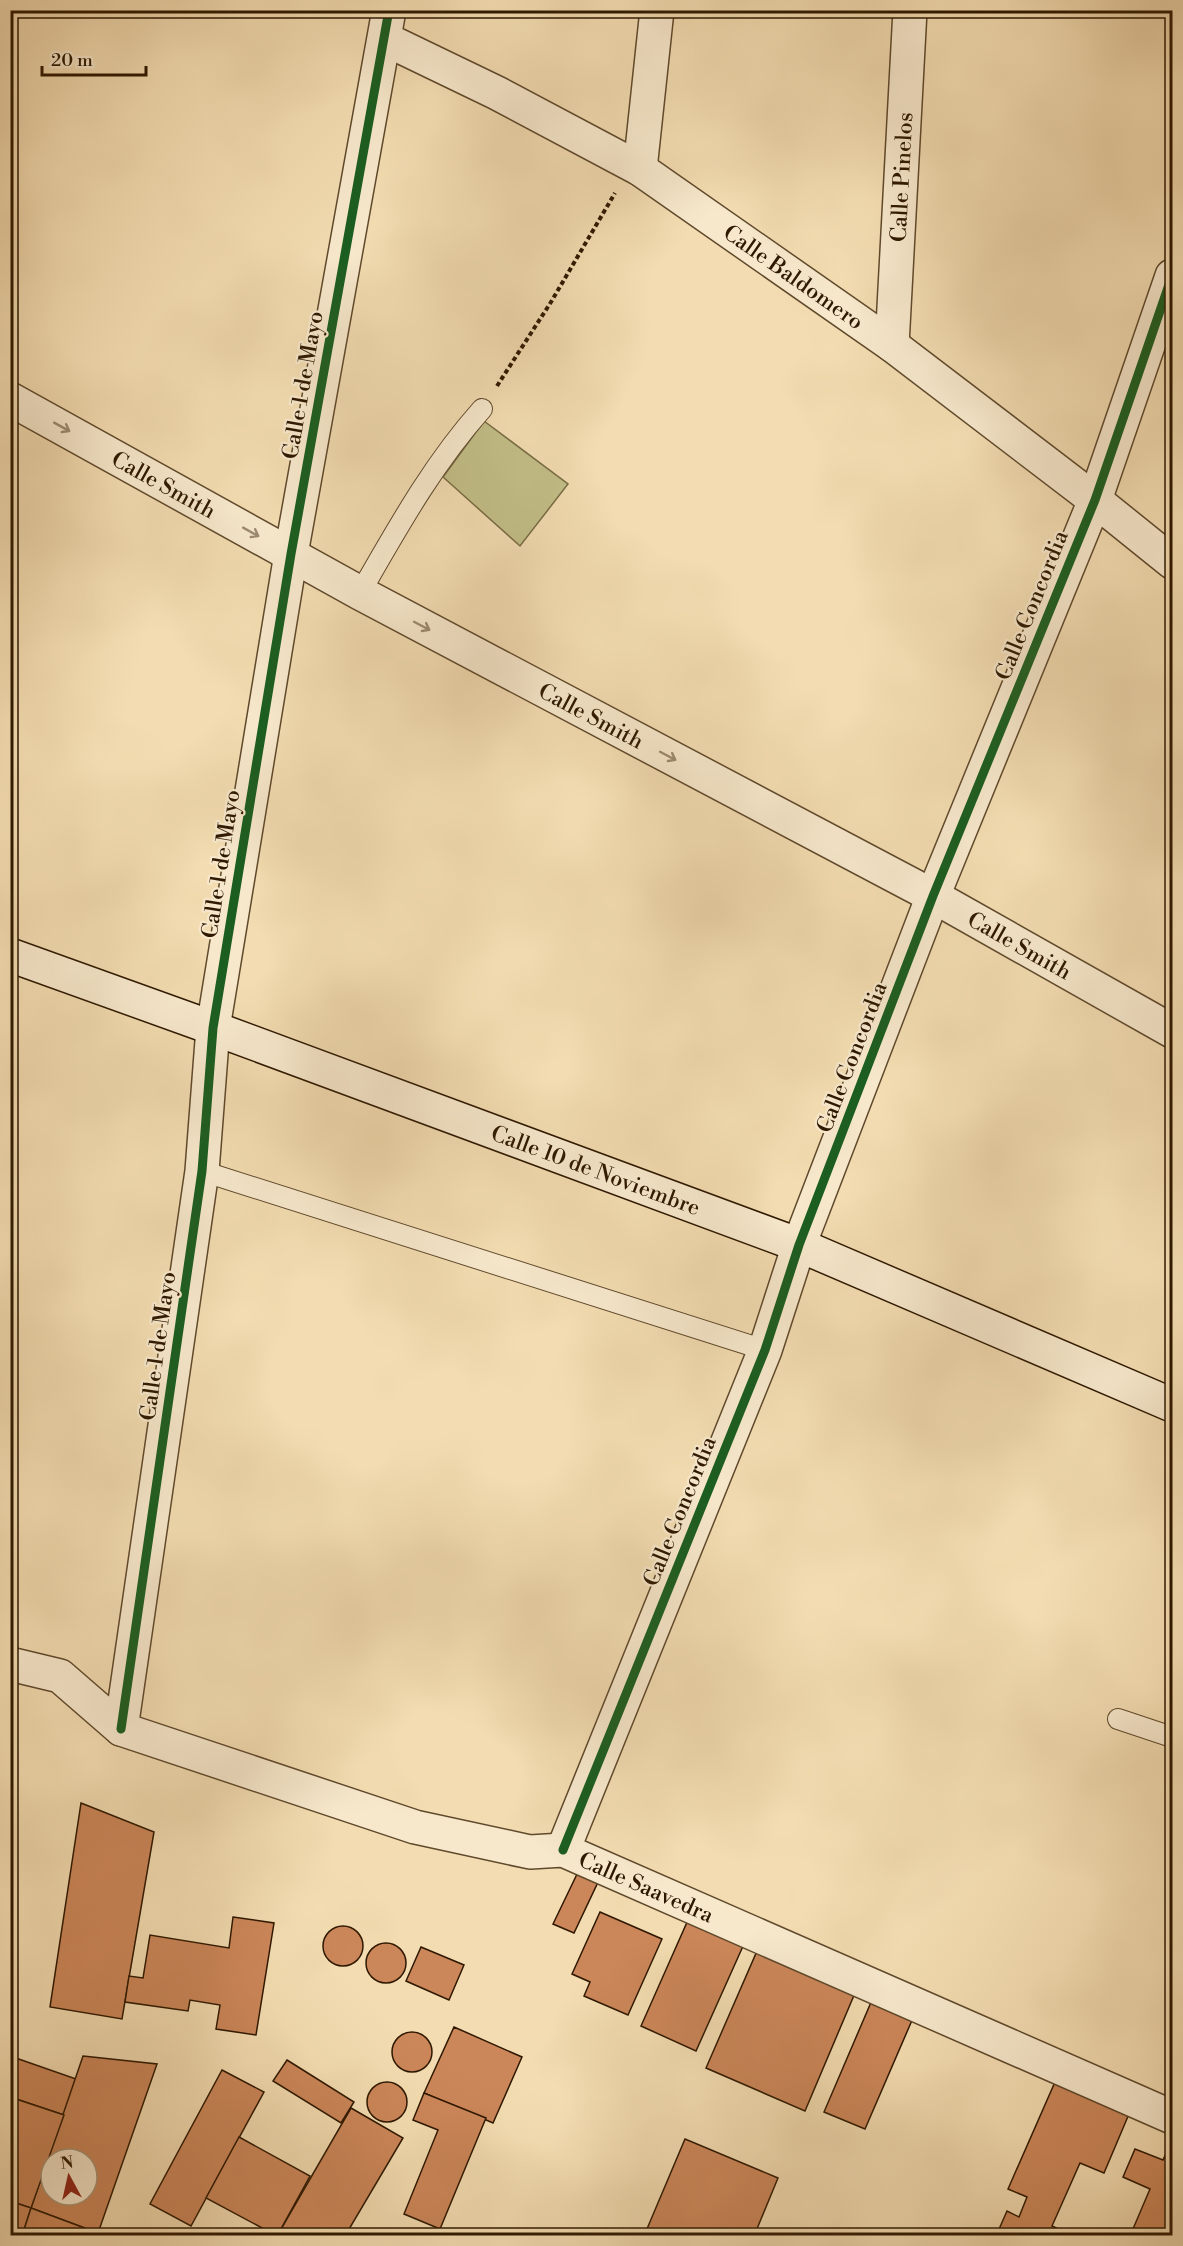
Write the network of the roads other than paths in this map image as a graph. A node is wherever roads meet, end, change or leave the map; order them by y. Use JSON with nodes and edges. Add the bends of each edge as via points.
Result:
{"nodes":[{"id":1,"x":657,"y":10,"type":"edge"},
{"id":2,"x":910,"y":10,"type":"edge"},
{"id":3,"x":387,"y":25,"type":"edge"},
{"id":4,"x":636,"y":166,"type":"junction"},
{"id":5,"x":1173,"y":276,"type":"edge"},
{"id":6,"x":892,"y":345,"type":"junction"},
{"id":7,"x":10,"y":399,"type":"edge"},
{"id":8,"x":482,"y":409,"type":"road end"},
{"id":9,"x":1095,"y":500,"type":"junction"},
{"id":10,"x":291,"y":554,"type":"junction"},
{"id":11,"x":1173,"y":562,"type":"edge"},
{"id":12,"x":360,"y":593,"type":"junction"},
{"id":13,"x":933,"y":896,"type":"junction"},
{"id":14,"x":10,"y":955,"type":"edge"},
{"id":15,"x":213,"y":1028,"type":"junction"},
{"id":16,"x":1173,"y":1031,"type":"edge"},
{"id":17,"x":202,"y":1172,"type":"junction"},
{"id":18,"x":799,"y":1245,"type":"junction"},
{"id":19,"x":765,"y":1350,"type":"junction"},
{"id":20,"x":1173,"y":1405,"type":"edge"},
{"id":21,"x":10,"y":1664,"type":"edge"},
{"id":22,"x":1118,"y":1719,"type":"dead end"},
{"id":23,"x":121,"y":1729,"type":"junction"},
{"id":24,"x":1173,"y":1737,"type":"edge"},
{"id":25,"x":563,"y":1851,"type":"junction"},
{"id":26,"x":1173,"y":2116,"type":"edge"}],
"edges":[{"from":1,"to":4,"type":"street"},
{"from":2,"to":6,"type":"street","name":"Calle Pinelos"},
{"from":3,"to":4,"type":"street","name":"Calle Baldomero","via":[[497,93]]},
{"from":3,"to":10,"type":"street","name":"Calle 1 de Mayo"},
{"from":4,"to":6,"type":"street","name":"Calle Baldomero"},
{"from":5,"to":9,"type":"street","name":"Calle Concordia"},
{"from":6,"to":9,"type":"street","name":"Calle Baldomero"},
{"from":7,"to":10,"type":"street","name":"Calle Smith","one_way":true},
{"from":8,"to":12,"type":"lane","via":[[427,479]]},
{"from":9,"to":11,"type":"street","name":"Calle Baldomero"},
{"from":9,"to":13,"type":"street","name":"Calle Concordia"},
{"from":10,"to":12,"type":"street","name":"Calle Smith"},
{"from":10,"to":15,"type":"street","name":"Calle 1 de Mayo"},
{"from":12,"to":13,"type":"street","name":"Calle Smith","one_way":true},
{"from":13,"to":16,"type":"street","name":"Calle Smith"},
{"from":13,"to":18,"type":"street","name":"Calle Concordia"},
{"from":14,"to":15,"type":"street","name":"Calle 10 de Noviembre"},
{"from":15,"to":17,"type":"street","name":"Calle 1 de Mayo"},
{"from":15,"to":18,"type":"street","name":"Calle 10 de Noviembre"},
{"from":17,"to":19,"type":"lane"},
{"from":17,"to":23,"type":"street","name":"Calle 1 de Mayo"},
{"from":18,"to":19,"type":"street","name":"Calle Concordia"},
{"from":18,"to":20,"type":"street","name":"Calle 10 de Noviembre"},
{"from":19,"to":25,"type":"street","name":"Calle Concordia"},
{"from":21,"to":23,"type":"street","name":"Calle Saavedra","via":[[60,1676]]},
{"from":22,"to":24,"type":"lane"},
{"from":23,"to":25,"type":"street","name":"Calle Saavedra","via":[[416,1827],[530,1852]]},
{"from":25,"to":26,"type":"street","name":"Calle Saavedra"}]}
